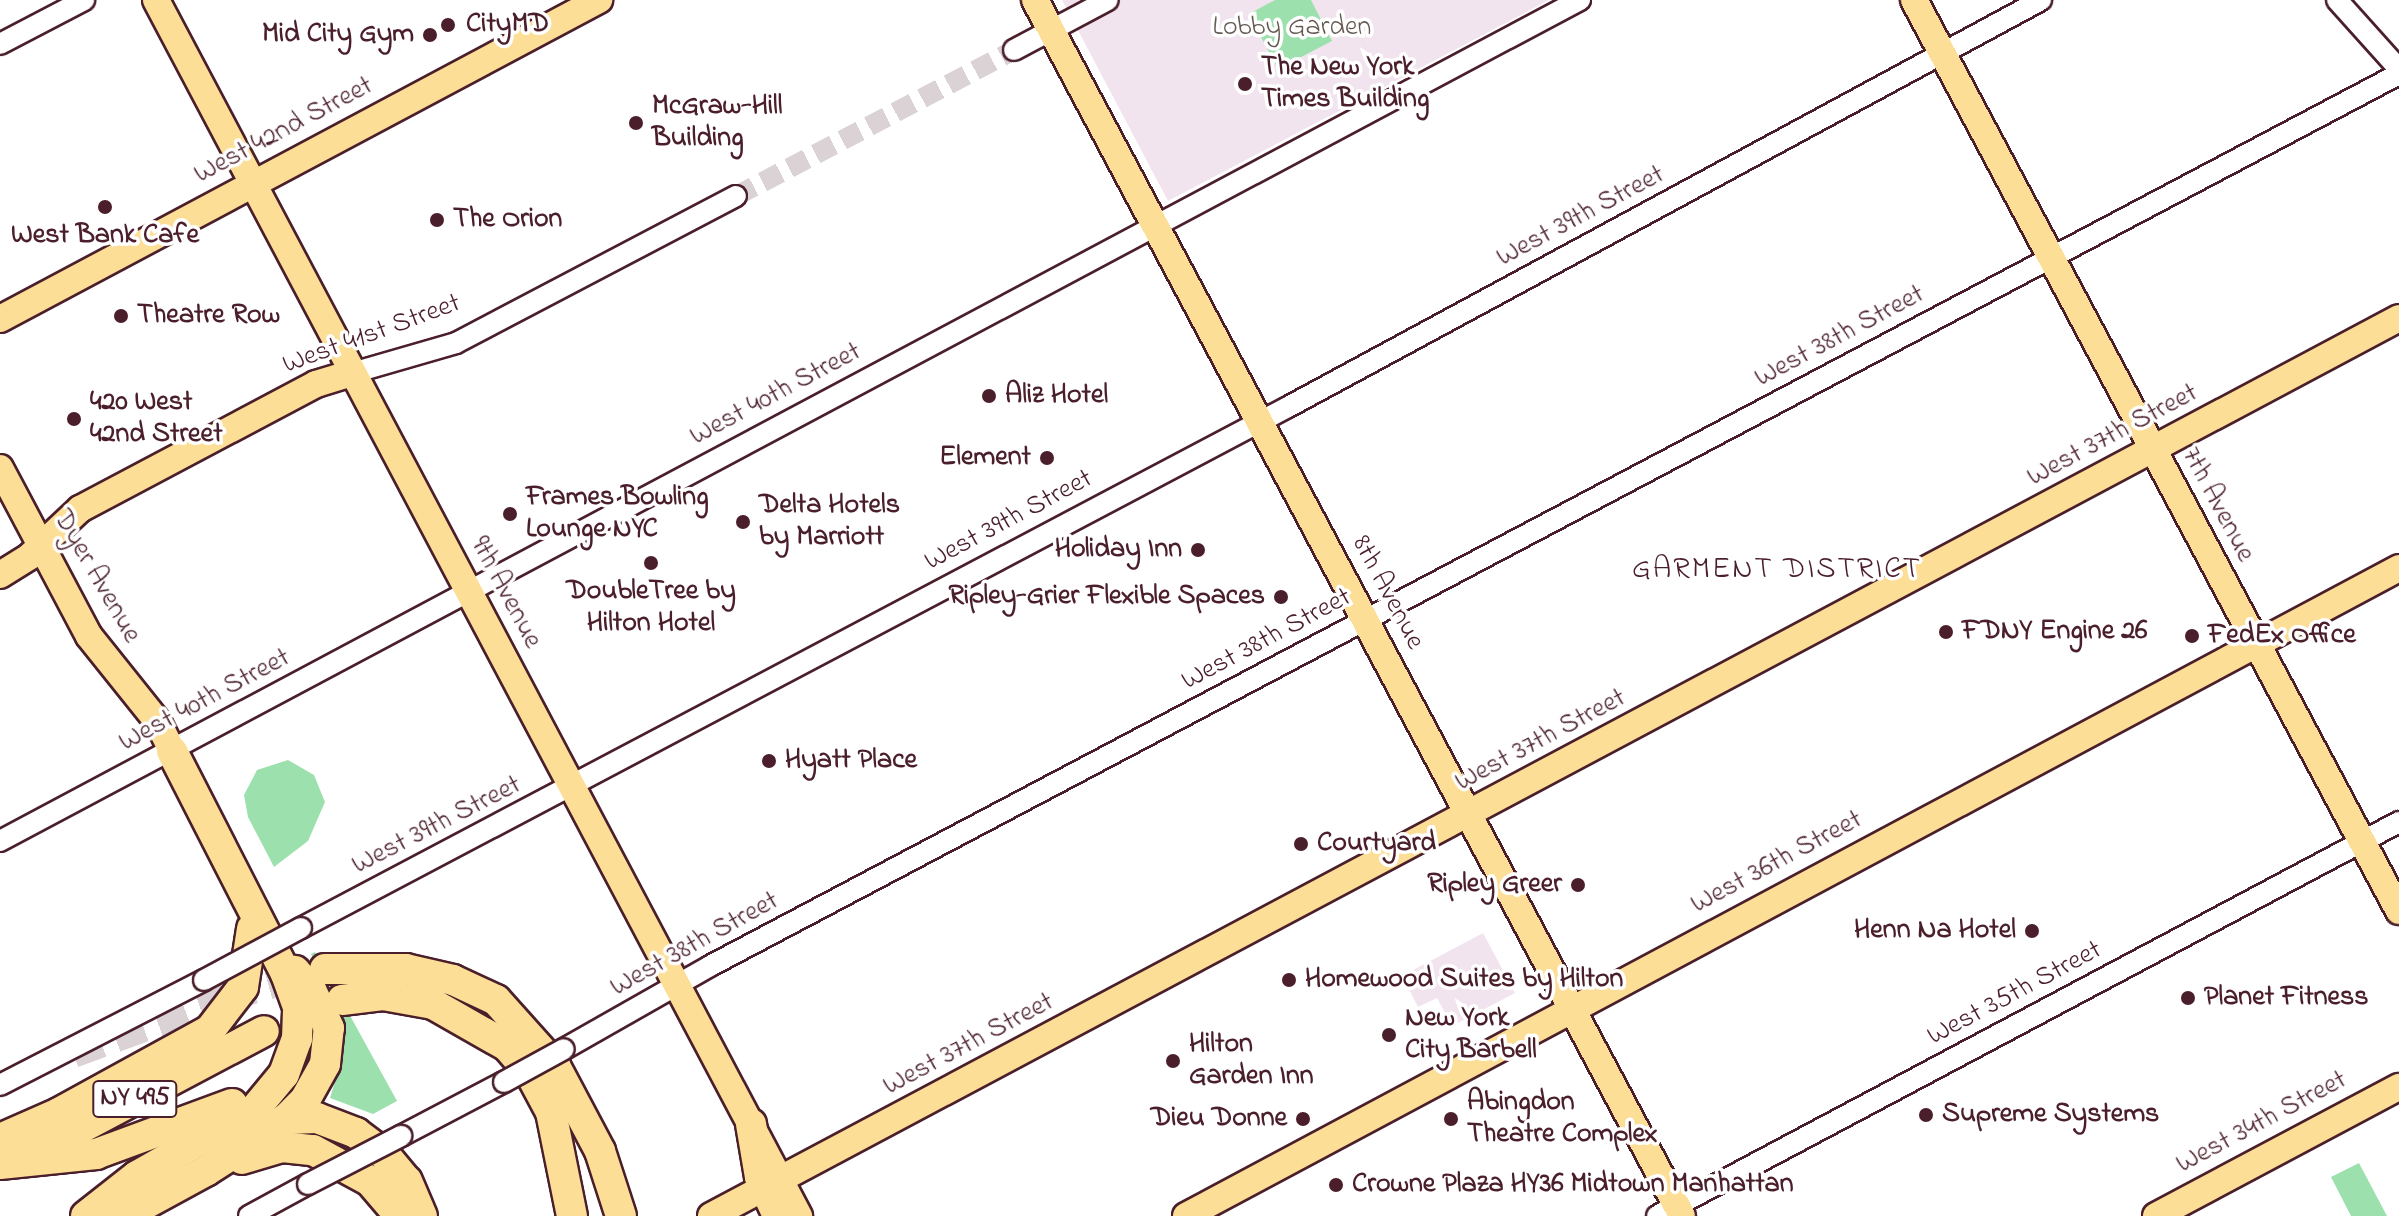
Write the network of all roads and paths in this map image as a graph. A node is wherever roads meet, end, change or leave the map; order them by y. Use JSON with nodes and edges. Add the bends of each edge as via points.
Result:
{"nodes":[{"id":1,"x":84,"y":0,"type":"edge"},
{"id":2,"x":156,"y":0,"type":"edge"},
{"id":3,"x":599,"y":0,"type":"edge"},
{"id":4,"x":1035,"y":0,"type":"edge"},
{"id":5,"x":1108,"y":0,"type":"edge"},
{"id":6,"x":1580,"y":0,"type":"edge"},
{"id":7,"x":1914,"y":0,"type":"edge"},
{"id":8,"x":2041,"y":0,"type":"edge"},
{"id":9,"x":2337,"y":0,"type":"edge"},
{"id":10,"x":1051,"y":30,"type":"junction"},
{"id":11,"x":0,"y":44,"type":"edge"},
{"id":12,"x":1014,"y":50,"type":"tunnel mouth"},
{"id":13,"x":1943,"y":53,"type":"junction"},
{"id":14,"x":2399,"y":71,"type":"edge"},
{"id":15,"x":251,"y":186,"type":"junction"},
{"id":16,"x":736,"y":196,"type":"tunnel mouth"},
{"id":17,"x":1155,"y":227,"type":"junction"},
{"id":18,"x":2050,"y":258,"type":"junction"},
{"id":19,"x":2399,"y":318,"type":"edge"},
{"id":20,"x":0,"y":319,"type":"edge"},
{"id":21,"x":352,"y":373,"type":"junction"},
{"id":22,"x":1260,"y":422,"type":"junction"},
{"id":23,"x":2153,"y":452,"type":"junction"},
{"id":24,"x":0,"y":468,"type":"edge"},
{"id":25,"x":41,"y":546,"type":"junction"},
{"id":26,"x":2399,"y":568,"type":"edge"},
{"id":27,"x":0,"y":575,"type":"edge"},
{"id":28,"x":467,"y":591,"type":"junction"},
{"id":29,"x":1364,"y":620,"type":"junction"},
{"id":30,"x":2254,"y":644,"type":"junction"},
{"id":31,"x":172,"y":751,"type":"junction"},
{"id":32,"x":573,"y":786,"type":"junction"},
{"id":33,"x":1469,"y":815,"type":"junction"},
{"id":34,"x":2399,"y":822,"type":"edge"},
{"id":35,"x":0,"y":841,"type":"edge"},
{"id":36,"x":2362,"y":841,"type":"junction"},
{"id":37,"x":248,"y":899,"type":"junction"},
{"id":38,"x":2399,"y":911,"type":"edge"},
{"id":39,"x":266,"y":935,"type":"junction"},
{"id":40,"x":325,"y":969,"type":"tunnel mouth"},
{"id":41,"x":679,"y":985,"type":"junction"},
{"id":42,"x":403,"y":996,"type":"junction"},
{"id":43,"x":342,"y":1000,"type":"dead end"},
{"id":44,"x":1572,"y":1009,"type":"junction"},
{"id":45,"x":519,"y":1021,"type":"junction"},
{"id":46,"x":264,"y":1031,"type":"dead end"},
{"id":47,"x":0,"y":1085,"type":"edge"},
{"id":48,"x":2399,"y":1087,"type":"edge"},
{"id":49,"x":570,"y":1095,"type":"junction"},
{"id":50,"x":286,"y":1119,"type":"junction"},
{"id":51,"x":751,"y":1124,"type":"joint"},
{"id":52,"x":0,"y":1139,"type":"edge"},
{"id":53,"x":0,"y":1150,"type":"edge"},
{"id":54,"x":0,"y":1164,"type":"edge"},
{"id":55,"x":562,"y":1164,"type":"junction"},
{"id":56,"x":206,"y":1171,"type":"junction"},
{"id":57,"x":772,"y":1184,"type":"junction"},
{"id":58,"x":1672,"y":1213,"type":"edge"},
{"id":59,"x":86,"y":1216,"type":"edge"},
{"id":60,"x":123,"y":1216,"type":"edge"},
{"id":61,"x":249,"y":1216,"type":"edge"},
{"id":62,"x":400,"y":1216,"type":"edge"},
{"id":63,"x":422,"y":1216,"type":"edge"},
{"id":64,"x":558,"y":1216,"type":"edge"},
{"id":65,"x":572,"y":1216,"type":"edge"},
{"id":66,"x":599,"y":1216,"type":"edge"},
{"id":67,"x":621,"y":1216,"type":"edge"},
{"id":68,"x":711,"y":1216,"type":"edge"},
{"id":69,"x":778,"y":1216,"type":"edge"},
{"id":70,"x":799,"y":1216,"type":"edge"},
{"id":71,"x":1186,"y":1216,"type":"edge"},
{"id":72,"x":2156,"y":1216,"type":"edge"}],
"edges":[{"from":1,"to":11,"type":"street"},
{"from":2,"to":15,"type":"main road","name":"9th Avenue"},
{"from":3,"to":15,"type":"main road","name":"West 42nd Street"},
{"from":4,"to":10,"type":"main road","name":"8th Avenue"},
{"from":5,"to":10,"type":"street"},
{"from":6,"to":17,"type":"street","name":"West 40th Street"},
{"from":7,"to":13,"type":"main road","name":"7th Avenue"},
{"from":8,"to":13,"type":"street","name":"West 39th Street"},
{"from":9,"to":14,"type":"street"},
{"from":10,"to":12,"type":"street"},
{"from":10,"to":17,"type":"main road","name":"8th Avenue"},
{"from":13,"to":18,"type":"main road","name":"7th Avenue"},
{"from":13,"to":22,"type":"street","name":"West 39th Street"},
{"from":14,"to":18,"type":"street","name":"West 38th Street"},
{"from":15,"to":20,"type":"main road","name":"West 42nd Street"},
{"from":15,"to":21,"type":"main road","name":"9th Avenue"},
{"from":16,"to":21,"type":"street","name":"West 41st Street","via":[[456,343]]},
{"from":17,"to":22,"type":"main road","name":"8th Avenue"},
{"from":17,"to":28,"type":"street","name":"West 40th Street"},
{"from":18,"to":23,"type":"main road","name":"7th Avenue"},
{"from":18,"to":29,"type":"street","name":"West 38th Street"},
{"from":19,"to":23,"type":"main road","name":"West 37th Street"},
{"from":21,"to":25,"type":"main road","name":"West 41st Street","via":[[316,384],[80,509]]},
{"from":21,"to":28,"type":"main road","name":"9th Avenue"},
{"from":22,"to":29,"type":"main road","name":"8th Avenue"},
{"from":22,"to":32,"type":"street","name":"West 39th Street"},
{"from":23,"to":30,"type":"main road","name":"7th Avenue"},
{"from":23,"to":33,"type":"main road","name":"West 37th Street"},
{"from":24,"to":25,"type":"main road","name":"Dyer Avenue"},
{"from":25,"to":27,"type":"main road","name":"West 41st Street"},
{"from":25,"to":31,"type":"main road","name":"Dyer Avenue","via":[[107,664],[149,710]]},
{"from":26,"to":30,"type":"main road","name":"West 36th Street"},
{"from":28,"to":31,"type":"street","name":"West 40th Street"},
{"from":28,"to":32,"type":"main road","name":"9th Avenue"},
{"from":29,"to":33,"type":"main road","name":"8th Avenue"},
{"from":29,"to":41,"type":"street","name":"West 38th Street"},
{"from":30,"to":36,"type":"main road","name":"7th Avenue"},
{"from":30,"to":44,"type":"main road","name":"West 36th Street"},
{"from":31,"to":35,"type":"street","name":"West 40th Street"},
{"from":31,"to":37,"type":"highway"},
{"from":32,"to":41,"type":"main road","name":"9th Avenue"},
{"from":32,"to":47,"type":"street","name":"West 39th Street","bridge":true},
{"from":33,"to":44,"type":"main road","name":"8th Avenue"},
{"from":33,"to":57,"type":"main road","name":"West 37th Street"},
{"from":34,"to":36,"type":"street","name":"West 35th Street"},
{"from":36,"to":38,"type":"main road","name":"7th Avenue"},
{"from":36,"to":58,"type":"street","name":"West 35th Street"},
{"from":37,"to":39,"type":"highway"},
{"from":37,"to":52,"type":"highway","via":[[250,962],[230,1011],[210,1030],[59,1113]]},
{"from":39,"to":50,"type":"highway","via":[[311,990],[329,1028],[316,1085]]},
{"from":39,"to":54,"type":"highway","via":[[283,1031],[274,1060],[253,1089],[198,1120],[96,1154]]},
{"from":39,"to":59,"type":"highway","via":[[298,1007],[297,1039],[284,1074],[239,1122],[137,1176]]},
{"from":40,"to":45,"type":"highway","via":[[379,967],[442,977],[496,1000]]},
{"from":41,"to":51,"type":"main road","name":"9th Avenue"},
{"from":41,"to":61,"type":"street","name":"West 38th Street","bridge":true},
{"from":42,"to":43,"type":"highway"},
{"from":42,"to":45,"type":"highway","via":[[460,994]]},
{"from":42,"to":55,"type":"highway","via":[[466,1019],[520,1060],[551,1112]]},
{"from":44,"to":58,"type":"main road","name":"8th Avenue"},
{"from":44,"to":71,"type":"main road","name":"West 36th Street"},
{"from":45,"to":49,"type":"highway","via":[[544,1049]]},
{"from":46,"to":53,"type":"highway","number":"NY 495","via":[[79,1129]]},
{"from":48,"to":72,"type":"main road","name":"West 34th Street"},
{"from":49,"to":66,"type":"highway"},
{"from":49,"to":67,"type":"highway","via":[[600,1151]]},
{"from":50,"to":56,"type":"highway"},
{"from":50,"to":63,"type":"highway","via":[[317,1118],[356,1133],[407,1181]]},
{"from":51,"to":57,"type":"highway"},
{"from":55,"to":64,"type":"highway"},
{"from":55,"to":65,"type":"highway"},
{"from":56,"to":60,"type":"highway"},
{"from":56,"to":62,"type":"highway","via":[[282,1147],[313,1150],[370,1181]]},
{"from":57,"to":68,"type":"main road","name":"West 37th Street"},
{"from":57,"to":69,"type":"highway"},
{"from":57,"to":70,"type":"main road"}]}
